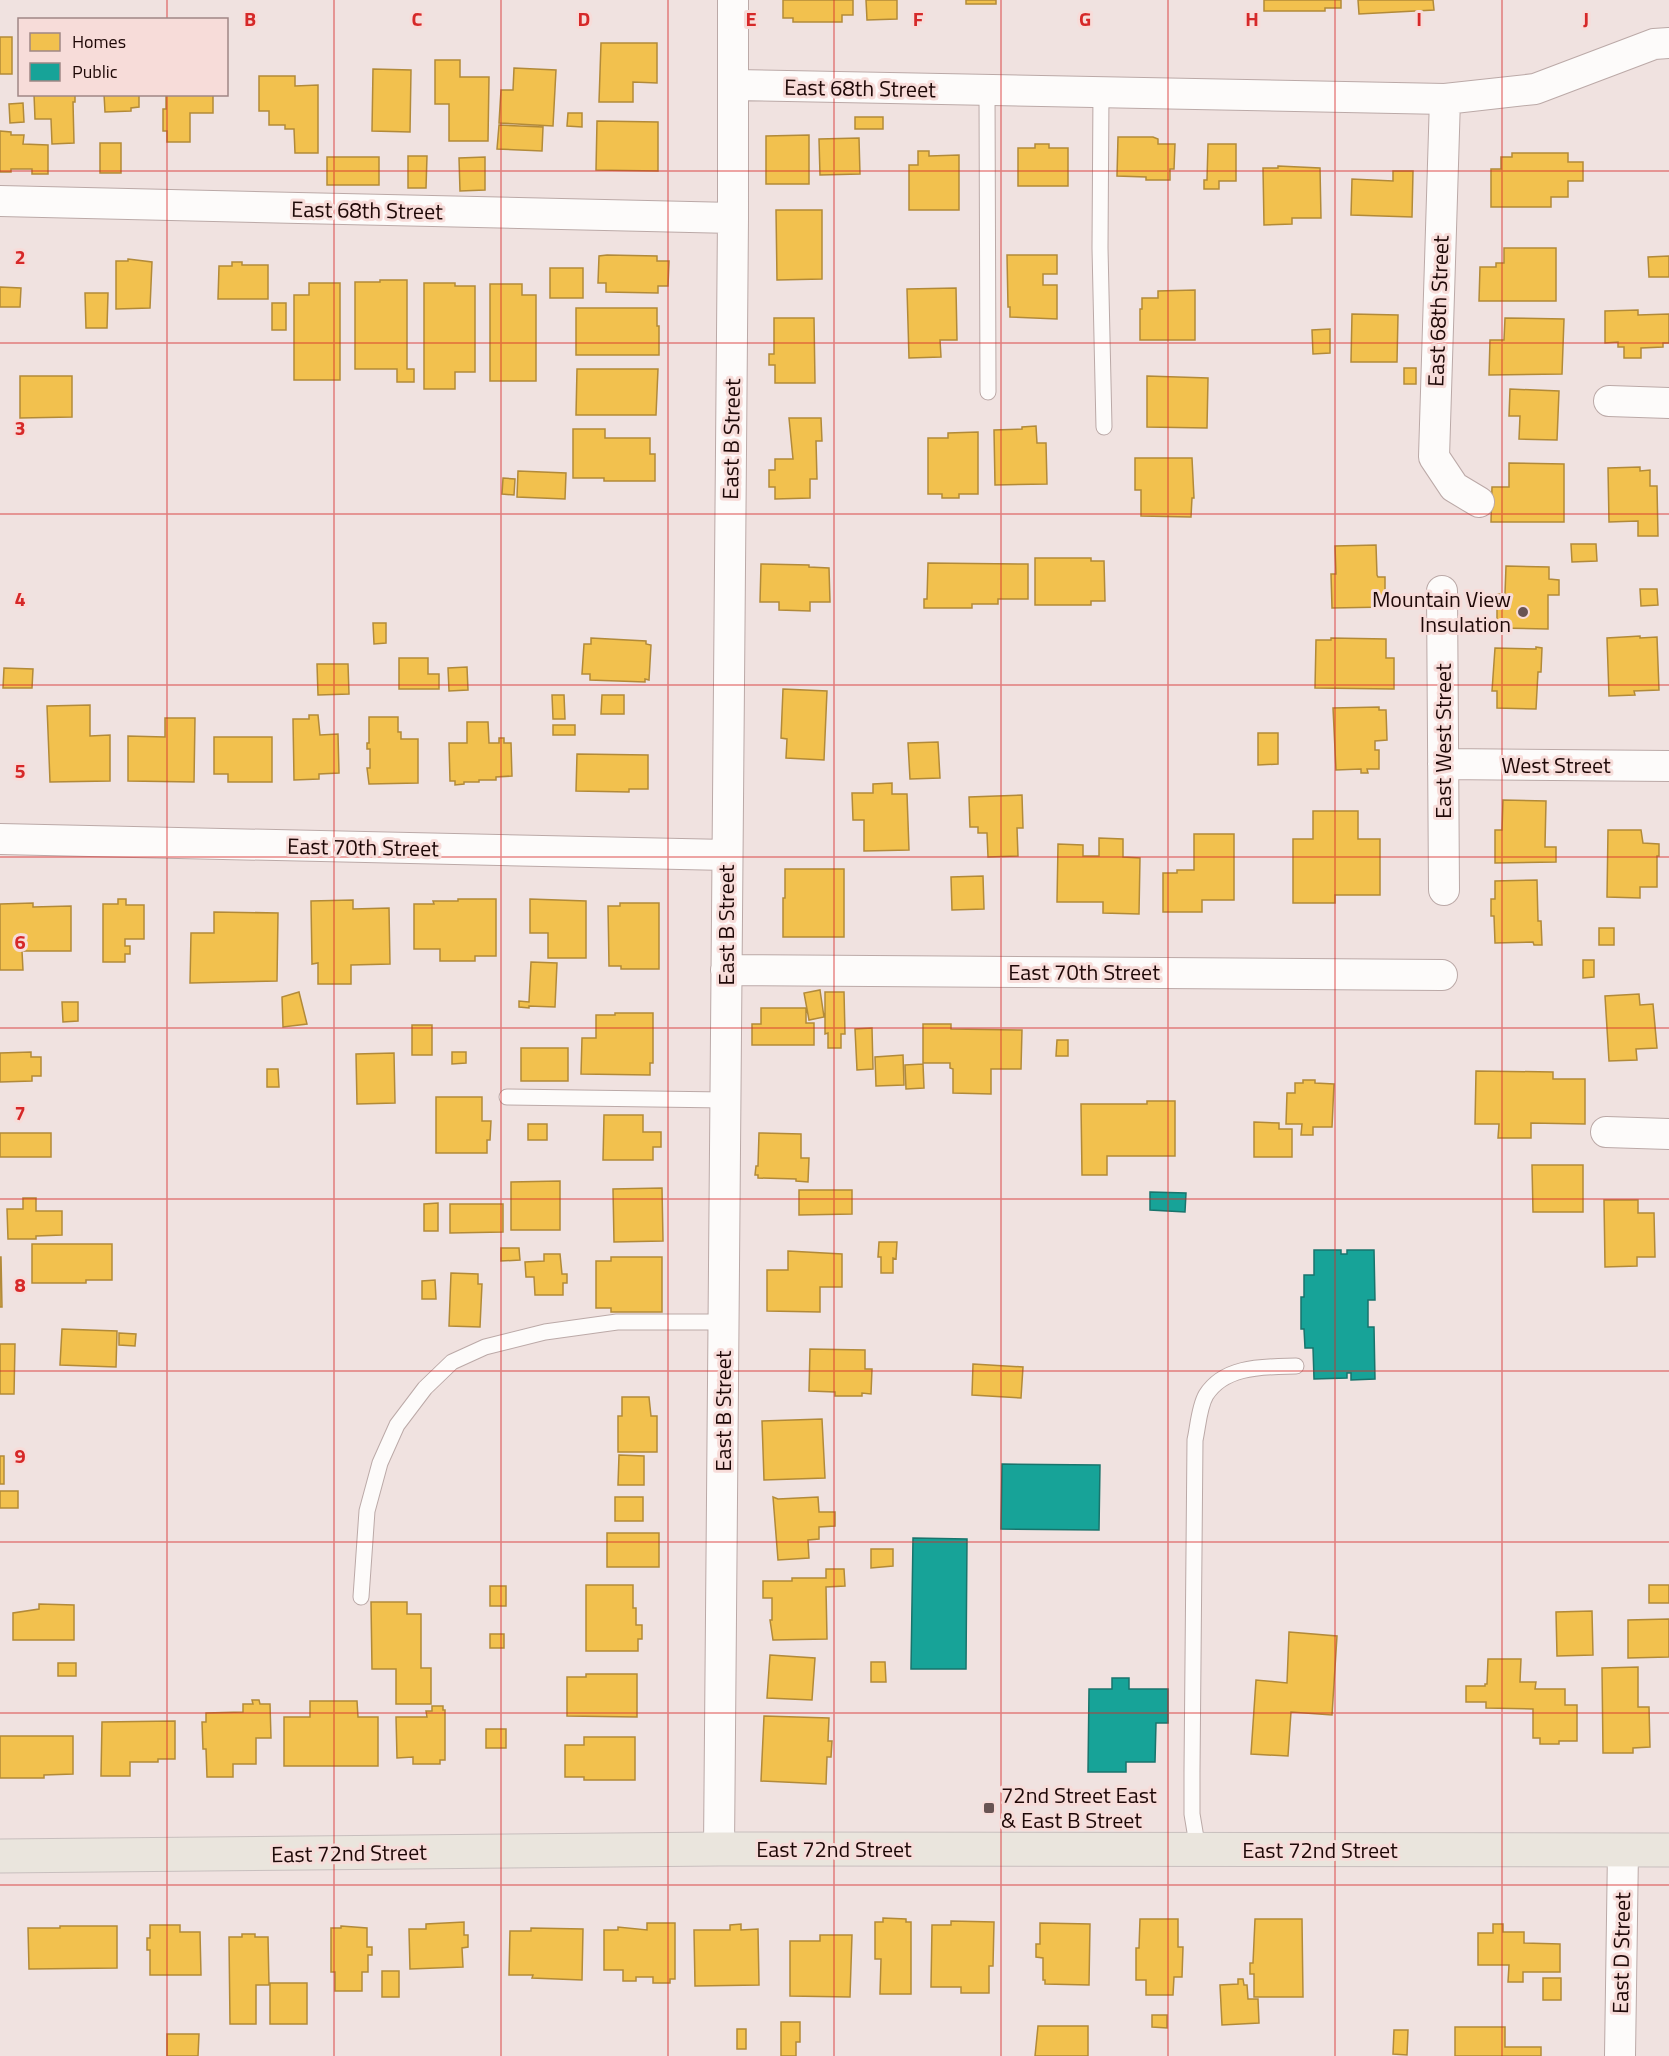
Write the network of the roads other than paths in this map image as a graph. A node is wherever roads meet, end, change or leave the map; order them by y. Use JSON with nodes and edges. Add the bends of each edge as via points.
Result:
{"nodes":[{"id":1,"x":733,"y":0,"type":"edge"},
{"id":2,"x":1669,"y":43,"type":"edge"},
{"id":3,"x":734,"y":85,"type":"junction"},
{"id":4,"x":987,"y":91,"type":"junction"},
{"id":5,"x":1101,"y":91,"type":"junction"},
{"id":6,"x":1445,"y":99,"type":"junction"},
{"id":7,"x":0,"y":201,"type":"edge"},
{"id":8,"x":733,"y":218,"type":"junction"},
{"id":9,"x":988,"y":392,"type":"dead end"},
{"id":10,"x":1610,"y":401,"type":"dead end"},
{"id":11,"x":1669,"y":403,"type":"edge"},
{"id":12,"x":1104,"y":426,"type":"dead end"},
{"id":13,"x":1479,"y":502,"type":"dead end"},
{"id":14,"x":1442,"y":591,"type":"dead end"},
{"id":15,"x":1443,"y":764,"type":"junction"},
{"id":16,"x":1669,"y":766,"type":"edge"},
{"id":17,"x":0,"y":839,"type":"edge"},
{"id":18,"x":727,"y":855,"type":"junction"},
{"id":19,"x":1444,"y":890,"type":"dead end"},
{"id":20,"x":726,"y":970,"type":"junction"},
{"id":21,"x":1442,"y":975,"type":"dead end"},
{"id":22,"x":507,"y":1097,"type":"dead end"},
{"id":23,"x":725,"y":1101,"type":"junction"},
{"id":24,"x":1606,"y":1132,"type":"dead end"},
{"id":25,"x":1669,"y":1134,"type":"edge"},
{"id":26,"x":723,"y":1322,"type":"junction"},
{"id":27,"x":1296,"y":1366,"type":"dead end"},
{"id":28,"x":361,"y":1597,"type":"dead end"},
{"id":29,"x":719,"y":1849,"type":"junction"},
{"id":30,"x":1198,"y":1850,"type":"junction"},
{"id":31,"x":1623,"y":1850,"type":"junction"},
{"id":32,"x":1669,"y":1850,"type":"edge"},
{"id":33,"x":0,"y":1856,"type":"edge"},
{"id":34,"x":1620,"y":2056,"type":"edge"}],
"edges":[{"from":1,"to":3,"type":"street","name":"East B Street"},
{"from":2,"to":6,"type":"street","name":"East 68th Street","via":[[1654,44],[1535,89]]},
{"from":3,"to":4,"type":"street","name":"East 68th Street"},
{"from":3,"to":8,"type":"street","name":"East B Street"},
{"from":4,"to":5,"type":"street","name":"East 68th Street"},
{"from":4,"to":9,"type":"lane"},
{"from":5,"to":6,"type":"street","name":"East 68th Street"},
{"from":5,"to":12,"type":"lane"},
{"from":6,"to":13,"type":"street","name":"East 68th Street","via":[[1434,457],[1454,487]]},
{"from":7,"to":8,"type":"street","name":"East 68th Street"},
{"from":8,"to":18,"type":"street","name":"East B Street"},
{"from":10,"to":11,"type":"street"},
{"from":14,"to":15,"type":"street","name":"East West Street"},
{"from":15,"to":16,"type":"street","name":"West Street"},
{"from":15,"to":19,"type":"street","name":"East West Street"},
{"from":17,"to":18,"type":"street","name":"East 70th Street"},
{"from":18,"to":20,"type":"street","name":"East B Street"},
{"from":20,"to":21,"type":"street","name":"East 70th Street"},
{"from":20,"to":23,"type":"street","name":"East B Street"},
{"from":22,"to":23,"type":"lane"},
{"from":23,"to":26,"type":"street","name":"East B Street"},
{"from":24,"to":25,"type":"street"},
{"from":26,"to":28,"type":"lane","via":[[617,1322],[545,1332],[485,1347],[452,1362],[425,1388],[397,1425],[380,1463],[367,1511]]},
{"from":26,"to":29,"type":"street","name":"East B Street"},
{"from":27,"to":30,"type":"lane","via":[[1254,1368],[1225,1377],[1206,1395],[1199,1420],[1195,1440],[1192,1772],[1192,1814]]},
{"from":29,"to":30,"type":"main road","name":"East 72nd Street"},
{"from":29,"to":33,"type":"main road","name":"East 72nd Street"},
{"from":30,"to":31,"type":"main road","name":"East 72nd Street"},
{"from":31,"to":32,"type":"main road","name":"East 72nd Street"},
{"from":31,"to":34,"type":"street","name":"East D Street"}]}
